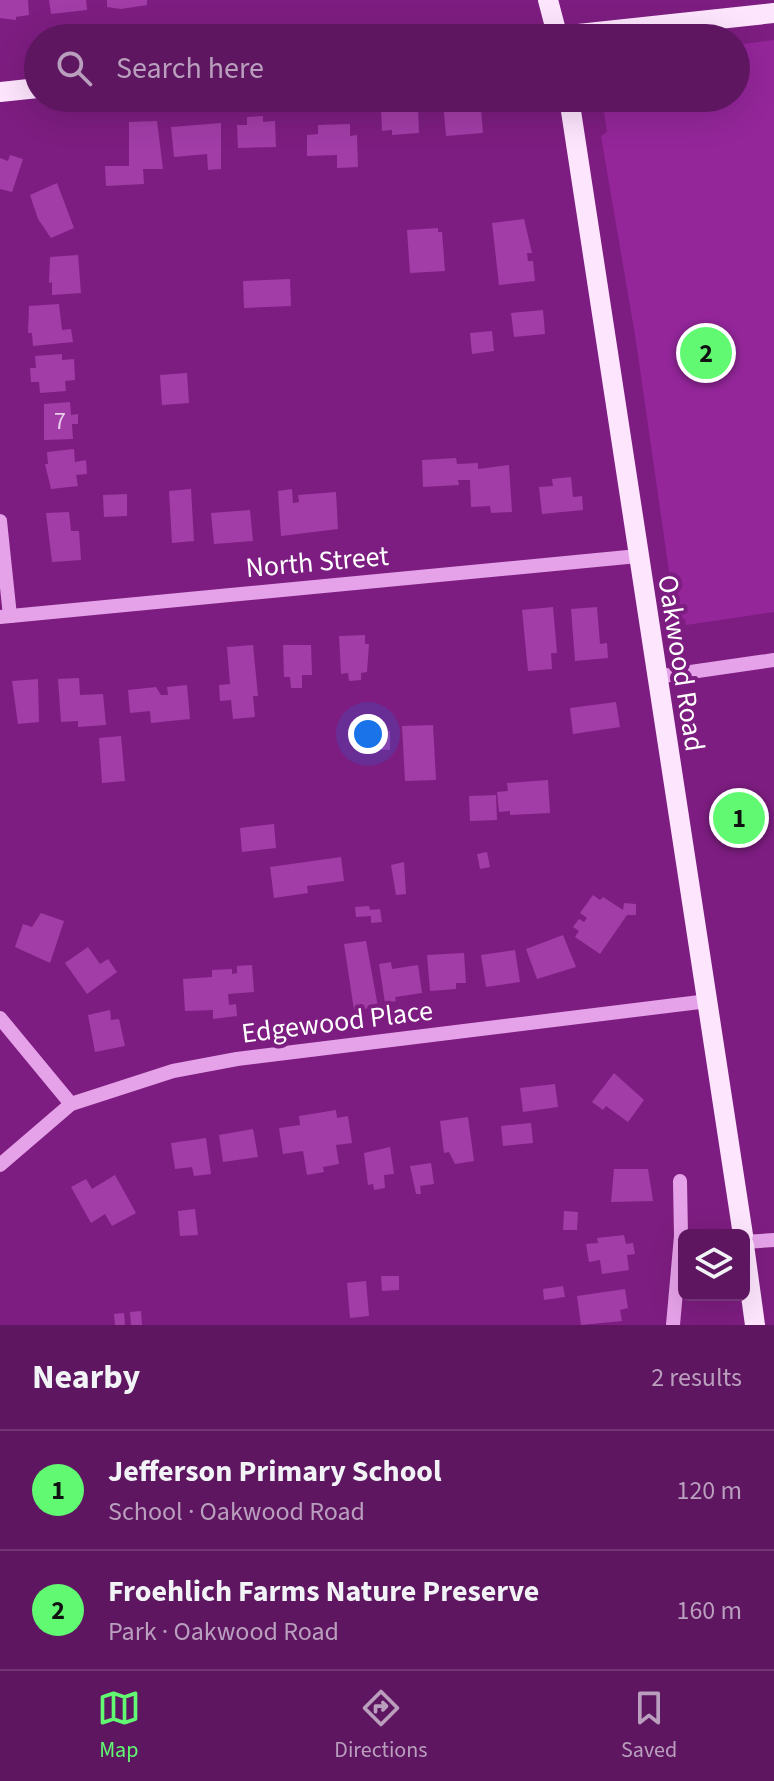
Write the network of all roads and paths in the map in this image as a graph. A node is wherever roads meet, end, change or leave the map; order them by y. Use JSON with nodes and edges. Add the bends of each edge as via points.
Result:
{"nodes":[{"id":1,"x":548,"y":0,"type":"edge"},
{"id":2,"x":774,"y":13,"type":"edge"},
{"id":3,"x":551,"y":24,"type":"edge"},
{"id":4,"x":672,"y":24,"type":"edge"},
{"id":5,"x":24,"y":89,"type":"edge"},
{"id":6,"x":0,"y":92,"type":"edge"},
{"id":7,"x":571,"y":112,"type":"edge"},
{"id":8,"x":0,"y":521,"type":"edge"},
{"id":9,"x":638,"y":556,"type":"junction"},
{"id":10,"x":5,"y":616,"type":"edge"},
{"id":11,"x":774,"y":660,"type":"edge"},
{"id":12,"x":656,"y":677,"type":"junction"},
{"id":13,"x":708,"y":1001,"type":"junction"},
{"id":14,"x":0,"y":1018,"type":"edge"},
{"id":15,"x":71,"y":1104,"type":"junction"},
{"id":16,"x":0,"y":1165,"type":"edge"},
{"id":17,"x":680,"y":1181,"type":"dead end"},
{"id":18,"x":742,"y":1229,"type":"edge"},
{"id":19,"x":774,"y":1240,"type":"edge"},
{"id":20,"x":750,"y":1243,"type":"edge"},
{"id":21,"x":750,"y":1288,"type":"edge"},
{"id":22,"x":673,"y":1325,"type":"edge"},
{"id":23,"x":755,"y":1325,"type":"edge"}],
"edges":[{"from":1,"to":3,"type":"main road"},
{"from":2,"to":4,"type":"main road"},
{"from":5,"to":6,"type":"main road"},
{"from":7,"to":9,"type":"main road","name":"Oakwood Road"},
{"from":8,"to":10,"type":"street"},
{"from":9,"to":10,"type":"street","name":"North Street"},
{"from":9,"to":12,"type":"main road","name":"Oakwood Road"},
{"from":11,"to":12,"type":"street"},
{"from":12,"to":13,"type":"main road","name":"Oakwood Road"},
{"from":13,"to":15,"type":"street","name":"Edgewood Place","via":[[237,1059],[173,1071]]},
{"from":13,"to":18,"type":"main road","name":"Oakwood Road"},
{"from":14,"to":15,"type":"street"},
{"from":15,"to":16,"type":"street","name":"Edgewood Place"},
{"from":17,"to":22,"type":"street"},
{"from":19,"to":20,"type":"street"},
{"from":21,"to":23,"type":"main road"}]}
